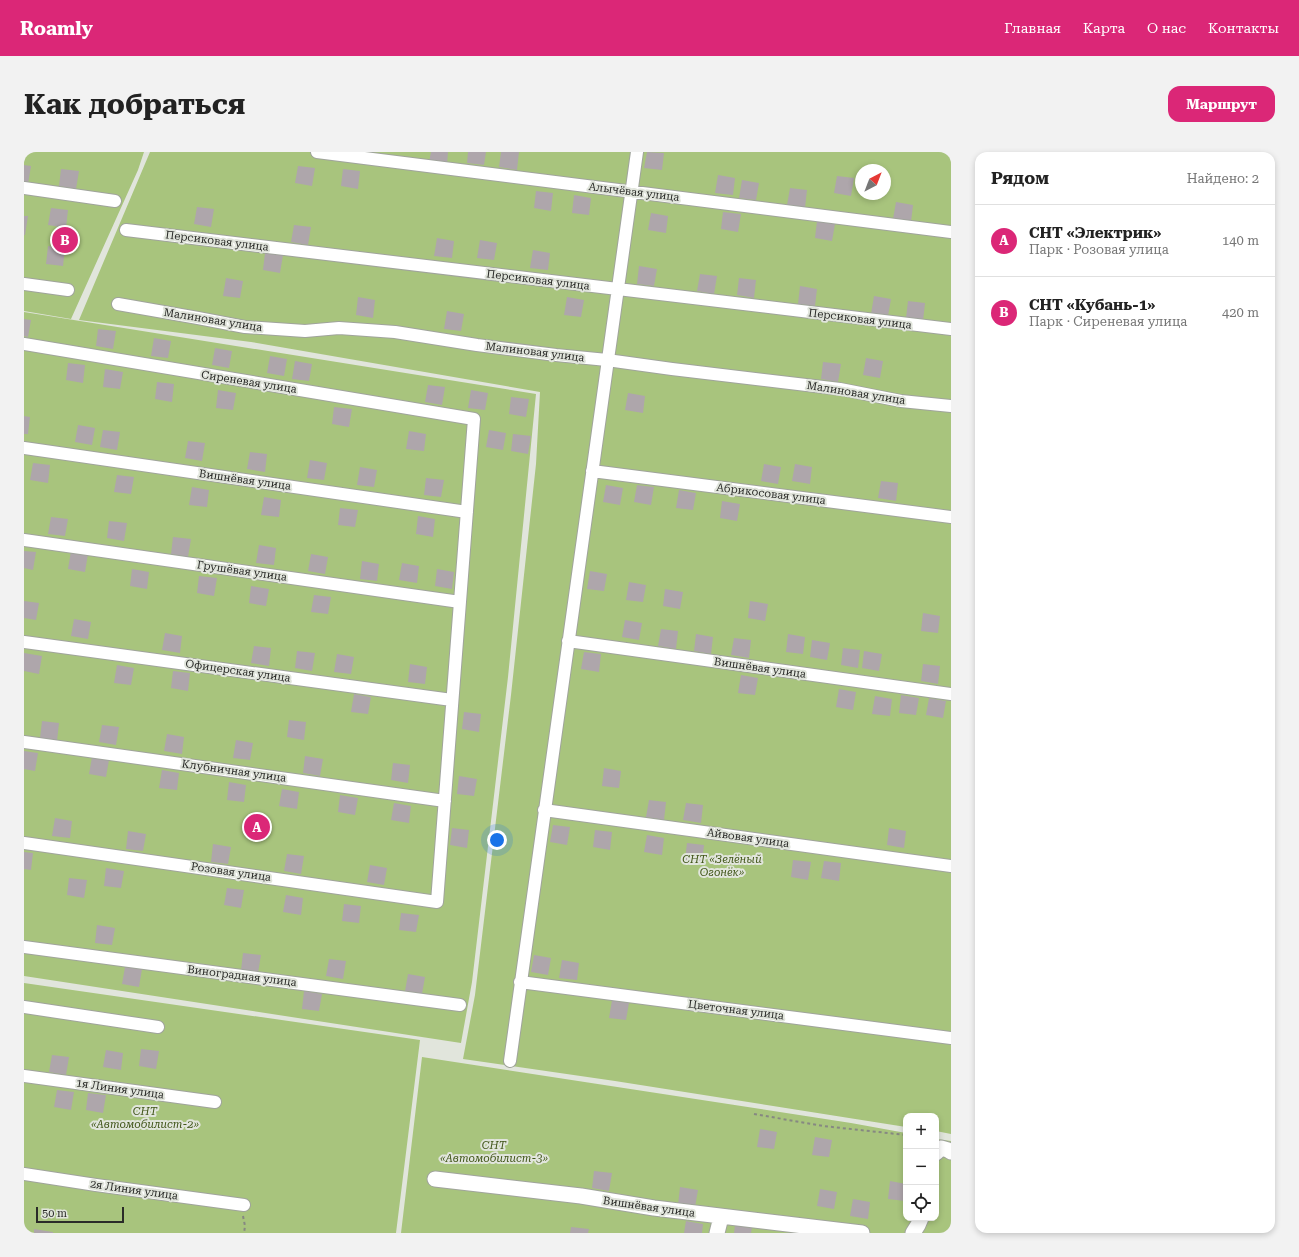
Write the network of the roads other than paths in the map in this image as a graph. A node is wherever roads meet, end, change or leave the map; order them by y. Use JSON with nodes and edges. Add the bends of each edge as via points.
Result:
{"nodes":[{"id":1,"x":317,"y":152,"type":"edge"},
{"id":2,"x":637,"y":152,"type":"edge"},
{"id":3,"x":24,"y":188,"type":"edge"},
{"id":4,"x":631,"y":192,"type":"junction"},
{"id":5,"x":115,"y":201,"type":"dead end"},
{"id":6,"x":126,"y":230,"type":"dead end"},
{"id":7,"x":951,"y":232,"type":"edge"},
{"id":8,"x":24,"y":284,"type":"edge"},
{"id":9,"x":617,"y":289,"type":"junction"},
{"id":10,"x":68,"y":290,"type":"dead end"},
{"id":11,"x":118,"y":304,"type":"dead end"},
{"id":12,"x":951,"y":329,"type":"edge"},
{"id":13,"x":24,"y":344,"type":"edge"},
{"id":14,"x":607,"y":360,"type":"junction"},
{"id":15,"x":951,"y":406,"type":"edge"},
{"id":16,"x":24,"y":448,"type":"edge"},
{"id":17,"x":592,"y":471,"type":"junction"},
{"id":18,"x":467,"y":512,"type":"junction"},
{"id":19,"x":951,"y":517,"type":"edge"},
{"id":20,"x":24,"y":540,"type":"edge"},
{"id":21,"x":460,"y":602,"type":"junction"},
{"id":22,"x":568,"y":641,"type":"junction"},
{"id":23,"x":24,"y":642,"type":"edge"},
{"id":24,"x":951,"y":694,"type":"edge"},
{"id":25,"x":452,"y":700,"type":"junction"},
{"id":26,"x":24,"y":742,"type":"edge"},
{"id":27,"x":445,"y":801,"type":"junction"},
{"id":28,"x":544,"y":810,"type":"junction"},
{"id":29,"x":24,"y":843,"type":"edge"},
{"id":30,"x":951,"y":866,"type":"edge"},
{"id":31,"x":24,"y":947,"type":"edge"},
{"id":32,"x":520,"y":982,"type":"junction"},
{"id":33,"x":460,"y":1004,"type":"dead end"},
{"id":34,"x":24,"y":1007,"type":"edge"},
{"id":35,"x":158,"y":1027,"type":"dead end"},
{"id":36,"x":951,"y":1038,"type":"edge"},
{"id":37,"x":510,"y":1061,"type":"dead end"},
{"id":38,"x":24,"y":1076,"type":"edge"},
{"id":39,"x":216,"y":1102,"type":"dead end"},
{"id":40,"x":939,"y":1150,"type":"edge"},
{"id":41,"x":951,"y":1152,"type":"edge"},
{"id":42,"x":24,"y":1174,"type":"edge"},
{"id":43,"x":436,"y":1179,"type":"dead end"},
{"id":44,"x":244,"y":1205,"type":"road end"},
{"id":45,"x":721,"y":1217,"type":"junction"},
{"id":46,"x":920,"y":1221,"type":"edge"},
{"id":47,"x":717,"y":1233,"type":"edge"},
{"id":48,"x":862,"y":1233,"type":"edge"},
{"id":49,"x":913,"y":1233,"type":"edge"}],
"edges":[{"from":1,"to":4,"type":"street","name":"Алычёвая улица"},
{"from":2,"to":4,"type":"street"},
{"from":3,"to":5,"type":"street"},
{"from":4,"to":7,"type":"street","name":"Алычёвая улица"},
{"from":4,"to":9,"type":"street"},
{"from":6,"to":9,"type":"street","name":"Персиковая улица"},
{"from":8,"to":10,"type":"street"},
{"from":9,"to":12,"type":"street","name":"Персиковая улица"},
{"from":9,"to":14,"type":"street"},
{"from":11,"to":14,"type":"street","name":"Малиновая улица","via":[[246,327],[305,331],[339,328],[395,332],[477,345]]},
{"from":13,"to":18,"type":"street","name":"Сиреневая улица","via":[[474,419]]},
{"from":14,"to":15,"type":"street","name":"Малиновая улица","via":[[840,389],[901,401]]},
{"from":14,"to":17,"type":"street"},
{"from":16,"to":18,"type":"street","name":"Вишнёвая улица"},
{"from":17,"to":19,"type":"street","name":"Абрикосовая улица"},
{"from":17,"to":22,"type":"street"},
{"from":18,"to":21,"type":"street"},
{"from":20,"to":21,"type":"street","name":"Грушёвая улица"},
{"from":21,"to":25,"type":"street"},
{"from":22,"to":24,"type":"street","name":"Вишнёвая улица"},
{"from":22,"to":28,"type":"street"},
{"from":23,"to":25,"type":"street","name":"Офицерская улица"},
{"from":25,"to":27,"type":"street"},
{"from":26,"to":27,"type":"street","name":"Клубничная улица"},
{"from":27,"to":29,"type":"street","name":"Розовая улица","via":[[437,902]]},
{"from":28,"to":30,"type":"street","name":"Айвовая улица"},
{"from":28,"to":32,"type":"street"},
{"from":31,"to":33,"type":"street","name":"Виноградная улица"},
{"from":32,"to":36,"type":"street","name":"Цветочная улица"},
{"from":32,"to":37,"type":"street"},
{"from":34,"to":35,"type":"street"},
{"from":38,"to":39,"type":"street","name":"1я Линия улица"},
{"from":40,"to":41,"type":"street","via":[[941,1148]]},
{"from":42,"to":44,"type":"street","name":"2я Линия улица"},
{"from":43,"to":45,"type":"street","name":"Вишнёвая улица","via":[[581,1196]]},
{"from":45,"to":47,"type":"street"},
{"from":45,"to":48,"type":"street","name":"Вишнёвая улица"},
{"from":46,"to":49,"type":"street"}]}
